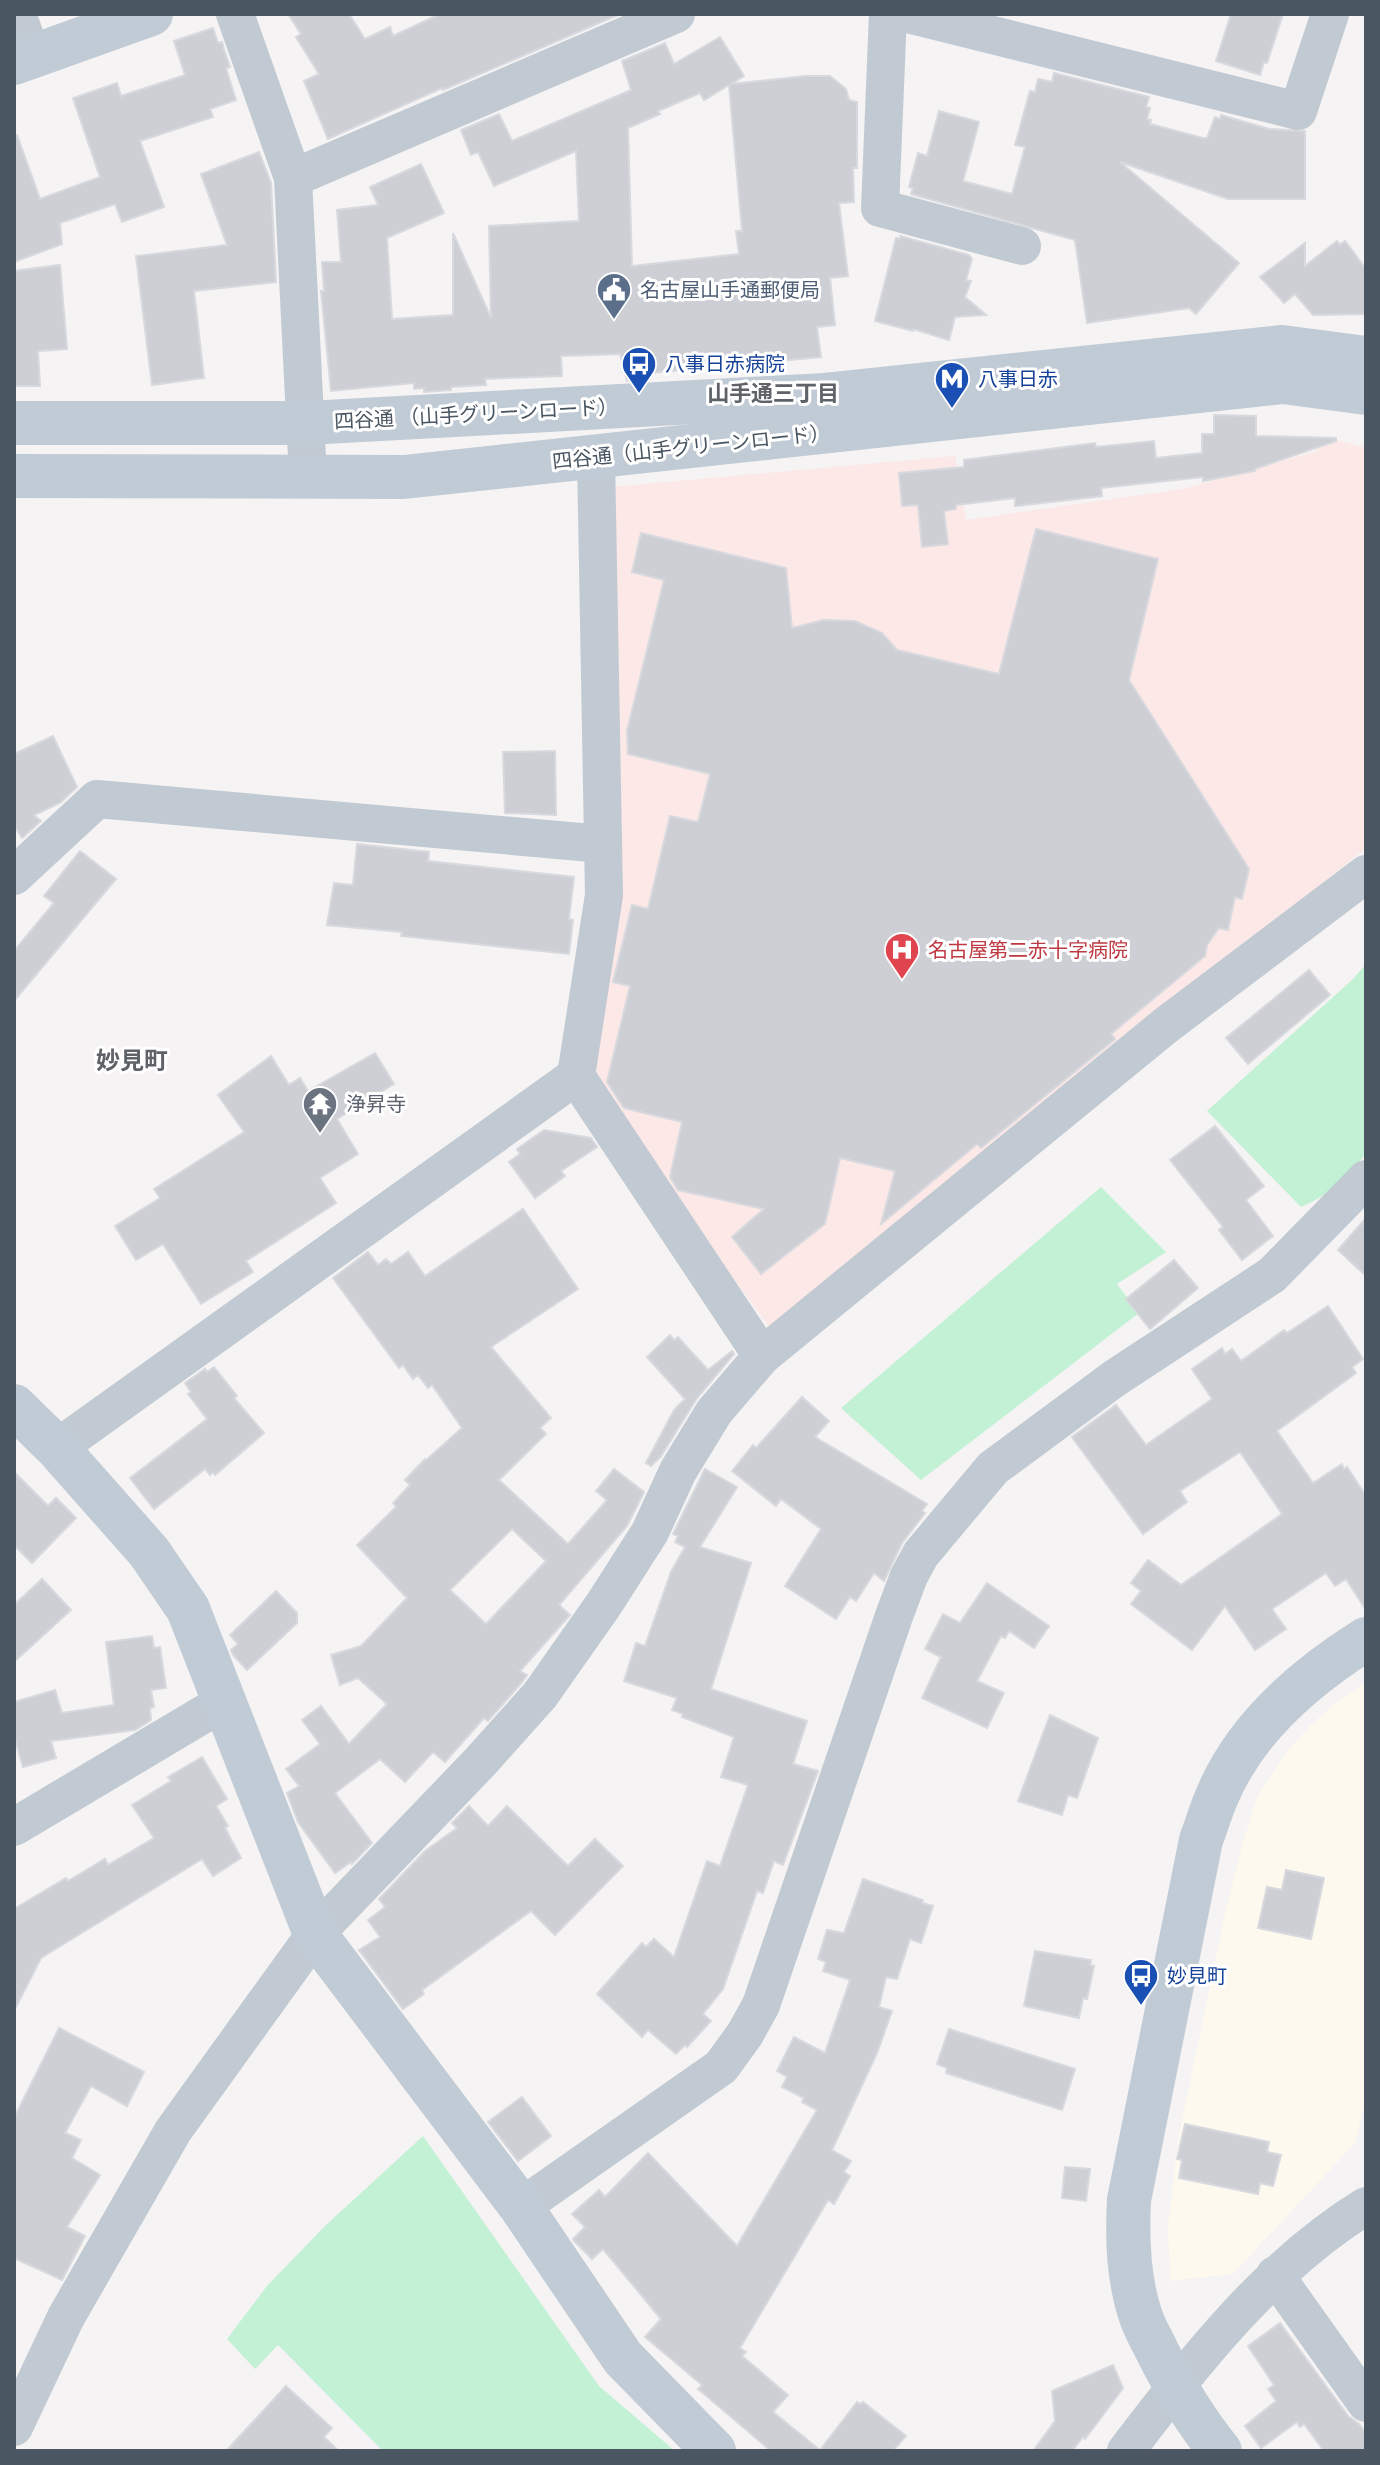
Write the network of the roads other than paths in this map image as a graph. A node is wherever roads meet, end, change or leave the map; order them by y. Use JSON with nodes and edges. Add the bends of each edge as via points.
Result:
{"nodes":[{"id":1,"x":17,"y":14,"type":"edge"},
{"id":2,"x":151,"y":14,"type":"edge"},
{"id":3,"x":235,"y":14,"type":"edge"},
{"id":4,"x":676,"y":14,"type":"edge"},
{"id":5,"x":888,"y":14,"type":"edge"},
{"id":6,"x":908,"y":14,"type":"edge"},
{"id":7,"x":1330,"y":14,"type":"edge"},
{"id":8,"x":23,"y":60,"type":"edge"},
{"id":9,"x":293,"y":178,"type":"junction"},
{"id":10,"x":1022,"y":246,"type":"dead end"},
{"id":11,"x":1366,"y":358,"type":"edge"},
{"id":12,"x":1366,"y":393,"type":"edge"},
{"id":13,"x":14,"y":423,"type":"edge"},
{"id":14,"x":307,"y":423,"type":"junction"},
{"id":15,"x":596,"y":457,"type":"junction"},
{"id":16,"x":14,"y":476,"type":"edge"},
{"id":17,"x":308,"y":477,"type":"junction"},
{"id":18,"x":603,"y":844,"type":"junction"},
{"id":19,"x":1366,"y":874,"type":"edge"},
{"id":20,"x":14,"y":876,"type":"edge"},
{"id":21,"x":576,"y":1076,"type":"junction"},
{"id":22,"x":1366,"y":1179,"type":"edge"},
{"id":23,"x":762,"y":1356,"type":"junction"},
{"id":24,"x":14,"y":1406,"type":"edge"},
{"id":25,"x":57,"y":1448,"type":"junction"},
{"id":26,"x":1366,"y":1639,"type":"edge"},
{"id":27,"x":224,"y":1702,"type":"junction"},
{"id":28,"x":14,"y":1827,"type":"edge"},
{"id":29,"x":315,"y":1934,"type":"junction"},
{"id":30,"x":1366,"y":2206,"type":"edge"},
{"id":31,"x":521,"y":2207,"type":"junction"},
{"id":32,"x":1275,"y":2275,"type":"junction"},
{"id":33,"x":1175,"y":2386,"type":"junction"},
{"id":34,"x":1366,"y":2403,"type":"edge"},
{"id":35,"x":14,"y":2427,"type":"edge"},
{"id":36,"x":714,"y":2451,"type":"edge"},
{"id":37,"x":1126,"y":2451,"type":"edge"},
{"id":38,"x":1220,"y":2451,"type":"edge"}],
"edges":[{"from":1,"to":8,"type":"street"},
{"from":2,"to":8,"type":"street"},
{"from":3,"to":9,"type":"street"},
{"from":4,"to":9,"type":"street"},
{"from":5,"to":10,"type":"street","via":[[880,208]]},
{"from":6,"to":7,"type":"street","via":[[1298,111]]},
{"from":9,"to":14,"type":"street"},
{"from":11,"to":14,"type":"street","name":"四谷通 （山手グリーンロード）","via":[[1282,347],[825,395]]},
{"from":12,"to":15,"type":"street","name":"四谷通（山手グリーンロード）","via":[[1283,382]]},
{"from":13,"to":14,"type":"street","name":"四谷通 （山手グリーンロード）"},
{"from":14,"to":17,"type":"street"},
{"from":15,"to":17,"type":"street","name":"四谷通（山手グリーンロード）","via":[[404,477]]},
{"from":15,"to":18,"type":"street"},
{"from":16,"to":17,"type":"street","name":"四谷通（山手グリーンロード）"},
{"from":18,"to":20,"type":"street","via":[[97,799]]},
{"from":18,"to":21,"type":"street","via":[[604,895]]},
{"from":19,"to":23,"type":"street","via":[[1165,1026]]},
{"from":21,"to":23,"type":"street"},
{"from":21,"to":25,"type":"street"},
{"from":22,"to":31,"type":"street","via":[[1272,1275],[1115,1378],[993,1468],[921,1554],[894,1616],[761,2005],[745,2034],[721,2067]]},
{"from":23,"to":29,"type":"street","via":[[714,1412],[650,1532],[540,1695]]},
{"from":24,"to":25,"type":"street"},
{"from":25,"to":27,"type":"street","via":[[149,1552],[188,1609]]},
{"from":26,"to":33,"type":"street","via":[[1288,1698],[1244,1747],[1218,1792],[1201,1840],[1128,2212],[1132,2279],[1141,2318]]},
{"from":27,"to":28,"type":"street"},
{"from":27,"to":29,"type":"street"},
{"from":29,"to":31,"type":"street"},
{"from":29,"to":35,"type":"street","via":[[173,2131],[66,2317]]},
{"from":30,"to":32,"type":"street"},
{"from":31,"to":36,"type":"street","via":[[623,2358]]},
{"from":32,"to":33,"type":"street"},
{"from":32,"to":34,"type":"street"},
{"from":33,"to":37,"type":"street"},
{"from":33,"to":38,"type":"street"}]}
